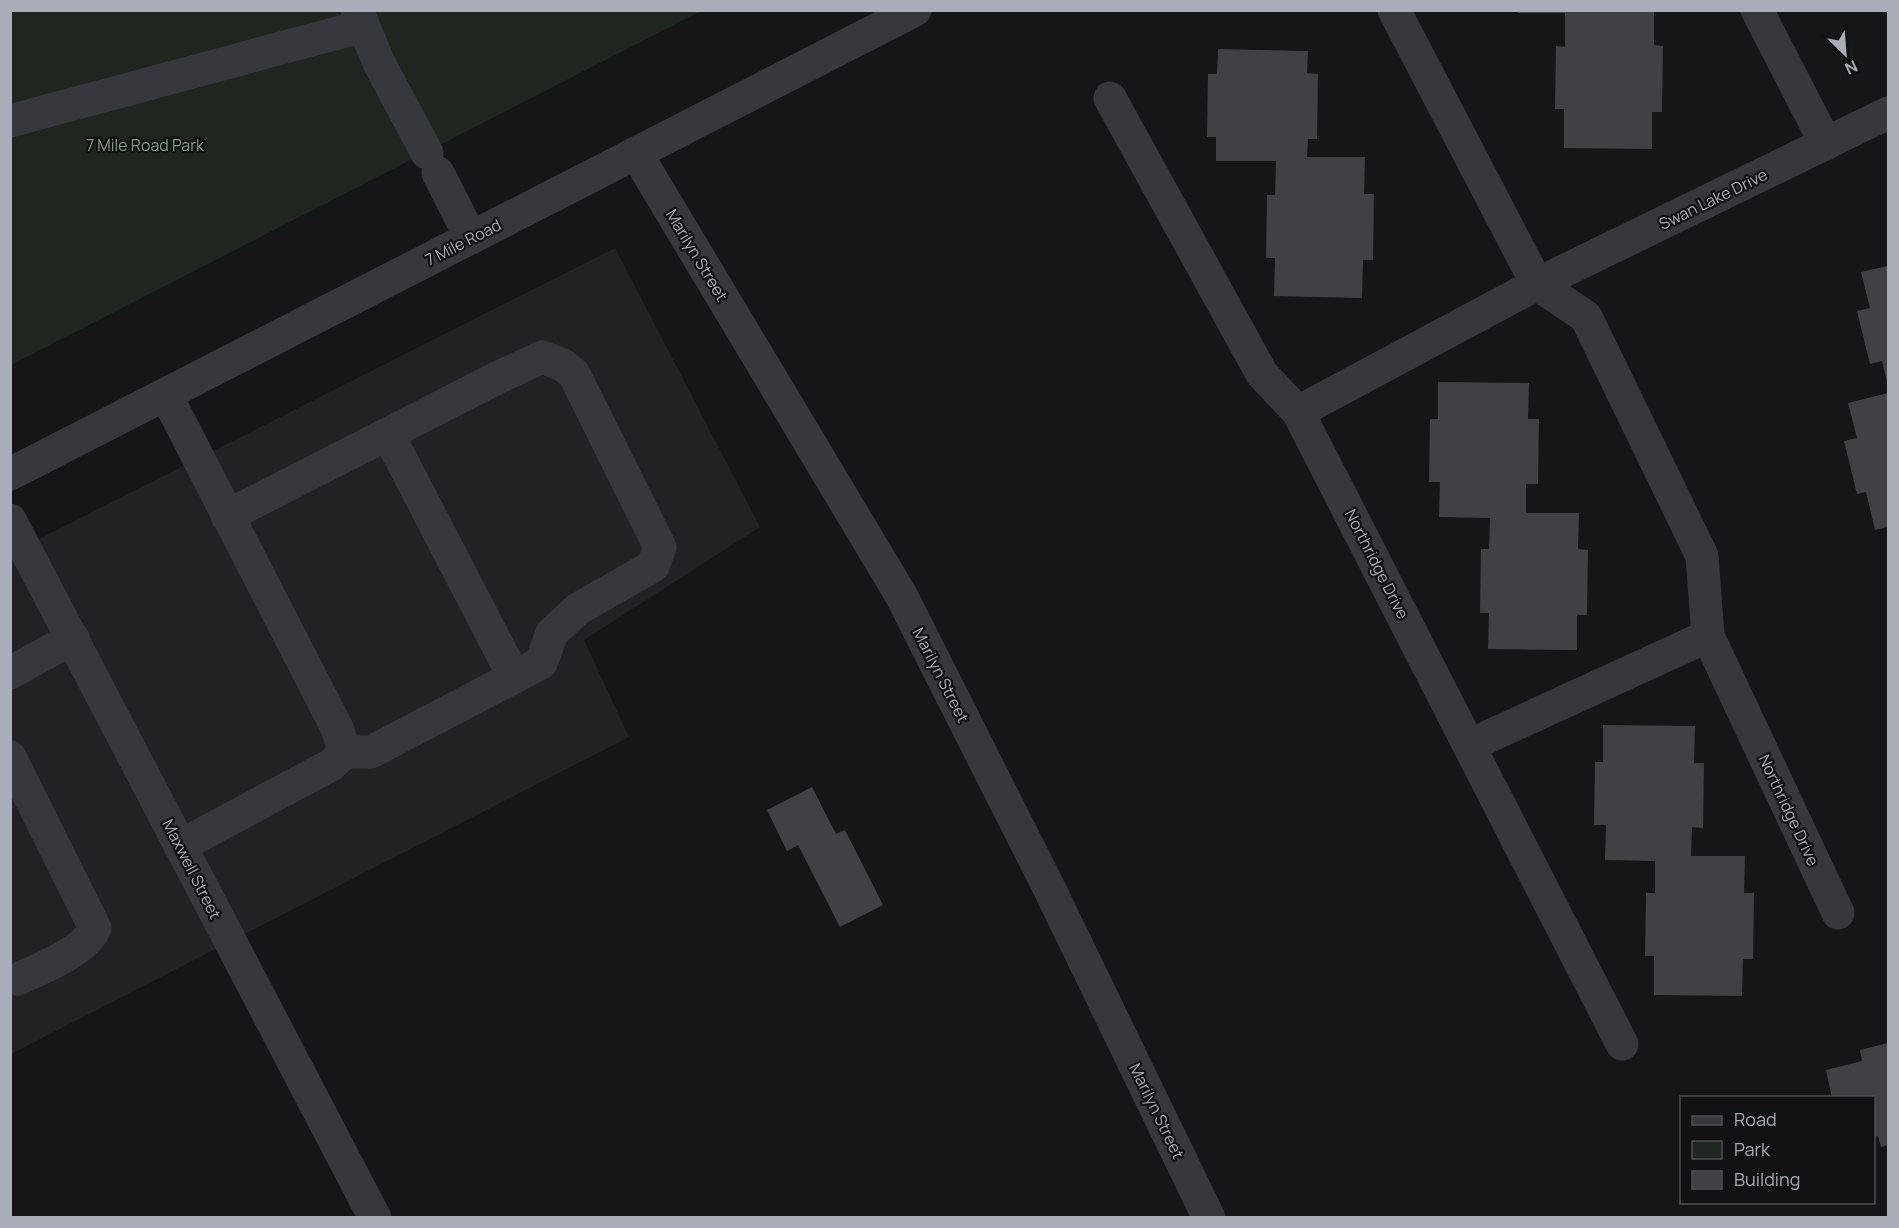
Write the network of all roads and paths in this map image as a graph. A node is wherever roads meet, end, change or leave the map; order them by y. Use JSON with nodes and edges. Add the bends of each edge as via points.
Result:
{"nodes":[{"id":1,"x":915,"y":10,"type":"edge"},
{"id":2,"x":1394,"y":10,"type":"edge"},
{"id":3,"x":1757,"y":10,"type":"edge"},
{"id":4,"x":360,"y":18,"type":"edge"},
{"id":5,"x":1110,"y":98,"type":"dead end"},
{"id":6,"x":1888,"y":113,"type":"edge"},
{"id":7,"x":10,"y":121,"type":"edge"},
{"id":8,"x":1826,"y":144,"type":"junction"},
{"id":9,"x":636,"y":153,"type":"junction"},
{"id":10,"x":471,"y":238,"type":"junction"},
{"id":11,"x":1537,"y":284,"type":"junction"},
{"id":12,"x":166,"y":395,"type":"junction"},
{"id":13,"x":1298,"y":412,"type":"junction"},
{"id":14,"x":388,"y":434,"type":"junction"},
{"id":15,"x":10,"y":474,"type":"edge"},
{"id":16,"x":227,"y":516,"type":"junction"},
{"id":17,"x":10,"y":520,"type":"edge"},
{"id":18,"x":1708,"y":636,"type":"junction"},
{"id":19,"x":73,"y":638,"type":"junction"},
{"id":20,"x":10,"y":673,"type":"edge"},
{"id":21,"x":514,"y":677,"type":"junction"},
{"id":22,"x":1470,"y":745,"type":"junction"},
{"id":23,"x":345,"y":752,"type":"junction"},
{"id":24,"x":10,"y":756,"type":"edge"},
{"id":25,"x":180,"y":846,"type":"junction"},
{"id":26,"x":1838,"y":913,"type":"dead end"},
{"id":27,"x":18,"y":979,"type":"dead end"},
{"id":28,"x":1622,"y":1044,"type":"dead end"},
{"id":29,"x":375,"y":1218,"type":"edge"},
{"id":30,"x":1209,"y":1218,"type":"edge"}],
"edges":[{"from":1,"to":9,"type":"street","name":"7 Mile Road"},
{"from":2,"to":11,"type":"street","name":"Northridge Drive"},
{"from":3,"to":8,"type":"street"},
{"from":4,"to":7,"type":"street"},
{"from":4,"to":10,"type":"street","via":[[379,63]]},
{"from":5,"to":13,"type":"street","name":"Northridge Drive","via":[[1262,374]]},
{"from":6,"to":8,"type":"street","name":"Swan Lake Drive"},
{"from":8,"to":11,"type":"street","name":"Swan Lake Drive"},
{"from":9,"to":10,"type":"street","name":"7 Mile Road"},
{"from":9,"to":30,"type":"street","name":"Marilyn Street","via":[[901,595]]},
{"from":10,"to":12,"type":"street","name":"7 Mile Road"},
{"from":11,"to":13,"type":"street","name":"Swan Lake Drive"},
{"from":11,"to":18,"type":"street","name":"Northridge Drive","via":[[1586,317],[1702,556]]},
{"from":12,"to":15,"type":"street","name":"7 Mile Road"},
{"from":12,"to":16,"type":"street"},
{"from":13,"to":22,"type":"street","name":"Northridge Drive"},
{"from":14,"to":16,"type":"street"},
{"from":14,"to":21,"type":"street"},
{"from":14,"to":21,"type":"street","via":[[542,357],[574,374],[660,547],[652,566],[578,609],[552,633],[541,663]]},
{"from":16,"to":23,"type":"street","via":[[337,728]]},
{"from":17,"to":19,"type":"street","name":"Maxwell Street"},
{"from":18,"to":22,"type":"street"},
{"from":18,"to":26,"type":"street","name":"Northridge Drive"},
{"from":19,"to":20,"type":"street"},
{"from":19,"to":25,"type":"street","name":"Maxwell Street"},
{"from":21,"to":23,"type":"street","via":[[371,752]]},
{"from":22,"to":28,"type":"street","name":"Northridge Drive"},
{"from":23,"to":25,"type":"street","via":[[331,765]]},
{"from":24,"to":27,"type":"street","via":[[95,928],[85,943]]},
{"from":25,"to":29,"type":"street","name":"Maxwell Street"}]}
